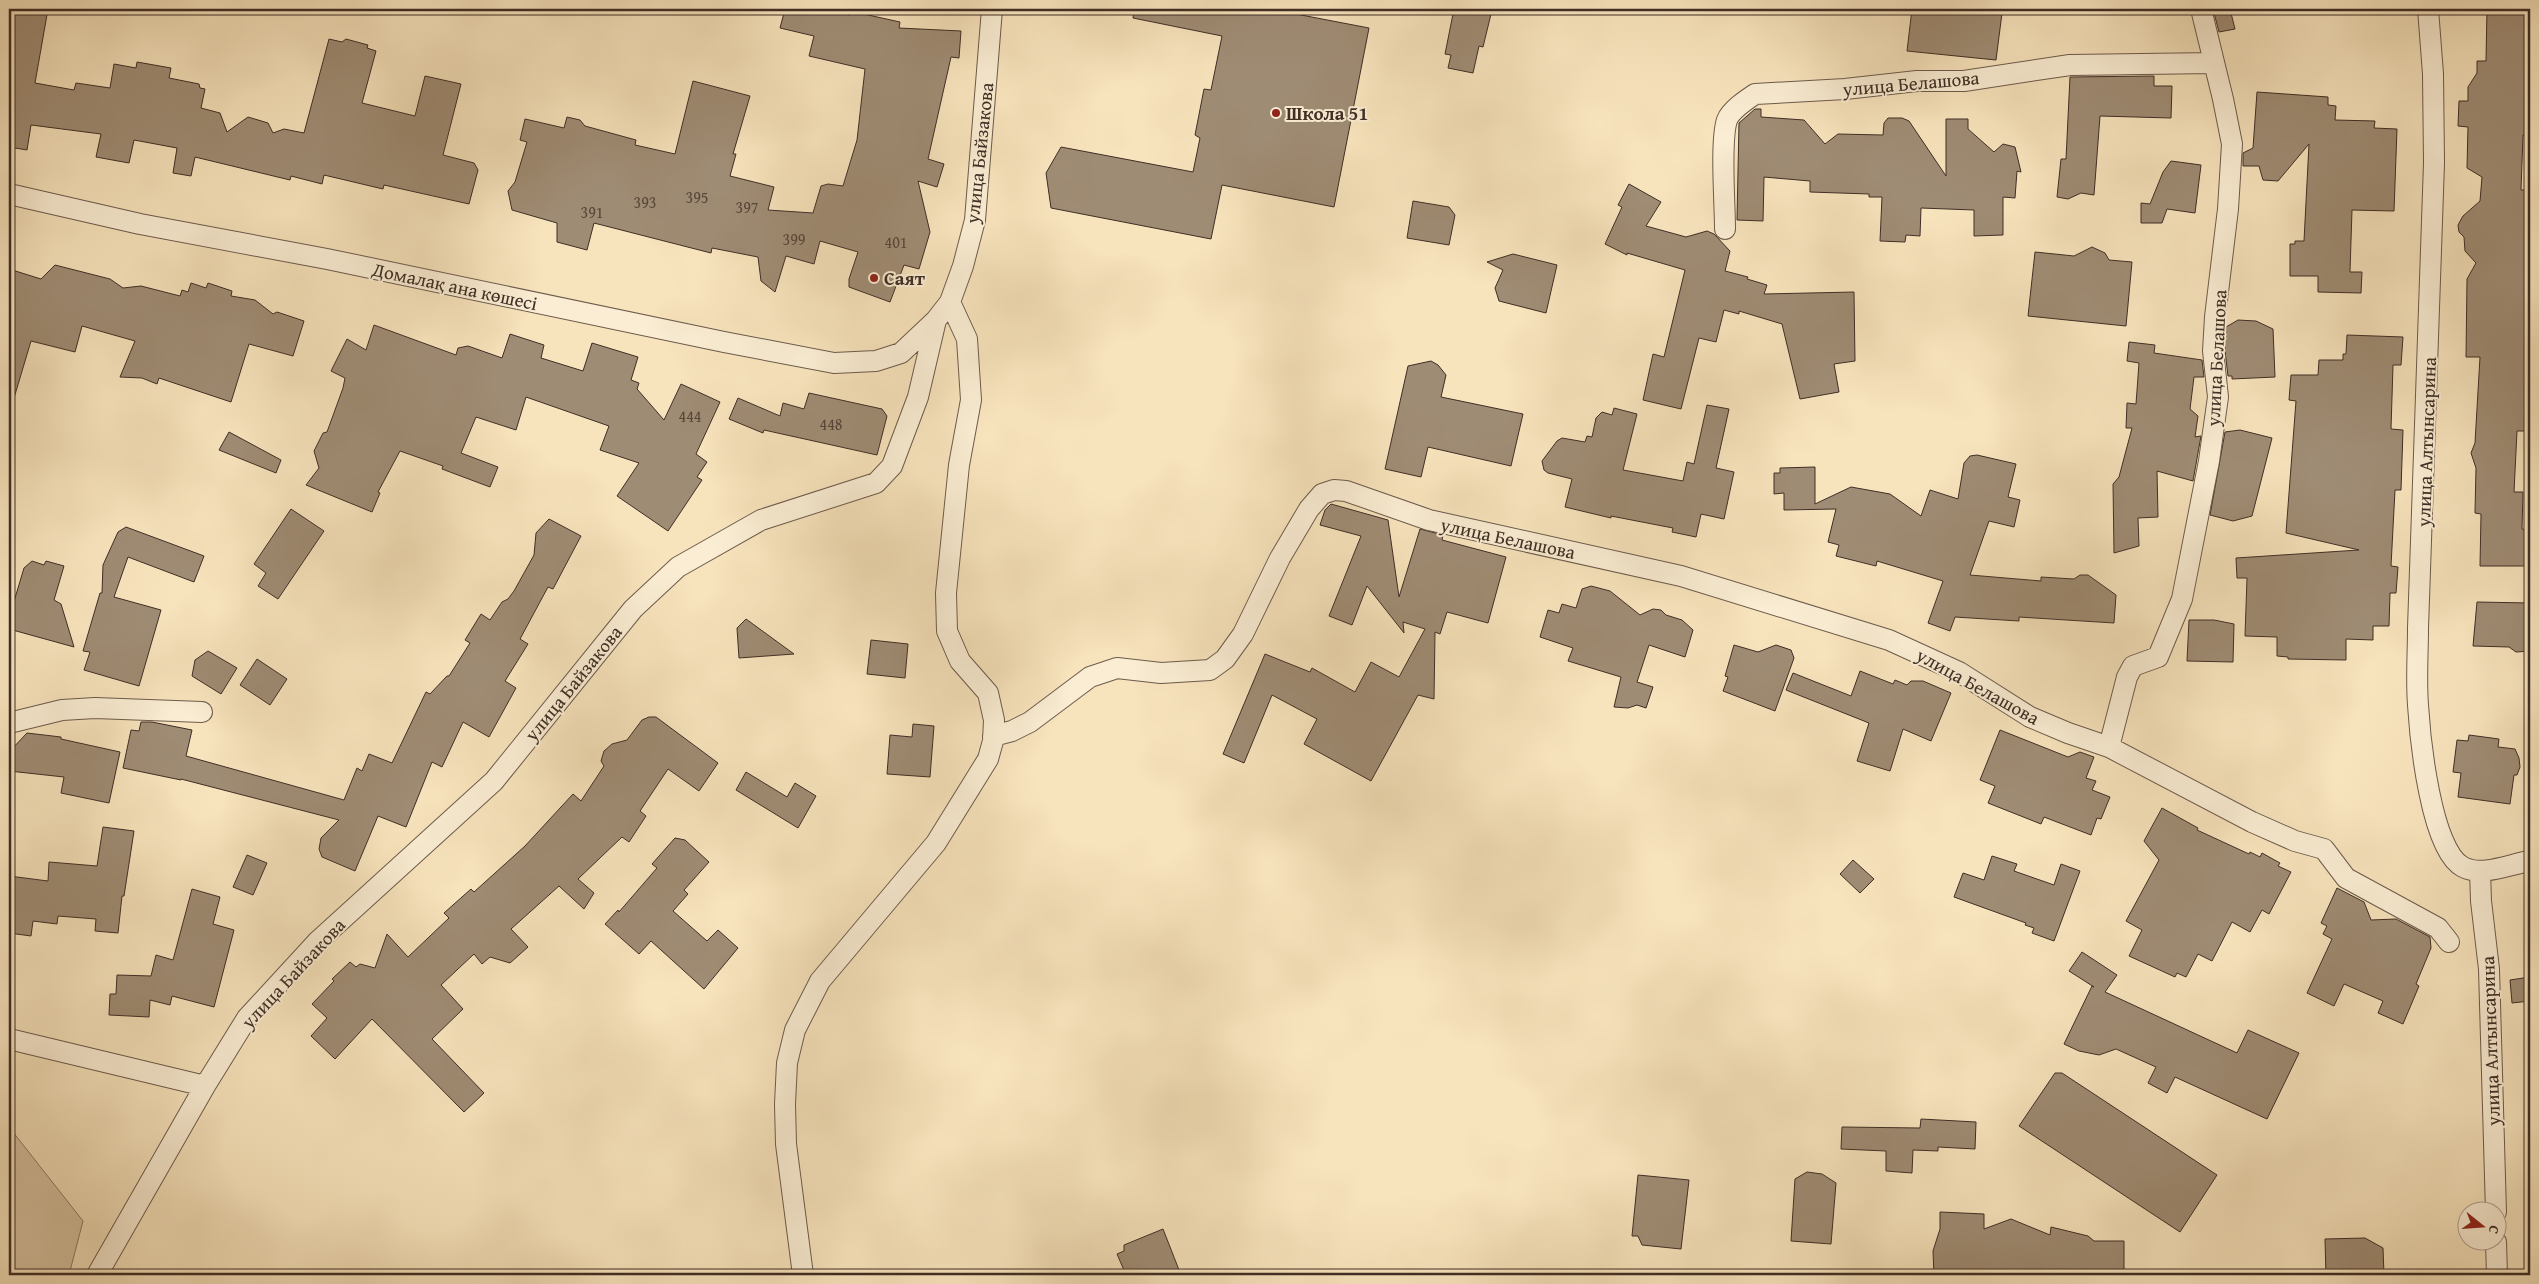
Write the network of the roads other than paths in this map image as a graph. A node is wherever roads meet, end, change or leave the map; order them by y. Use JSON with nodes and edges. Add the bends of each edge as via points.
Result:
{"nodes":[{"id":1,"x":992,"y":9,"type":"edge"},
{"id":2,"x":2200,"y":9,"type":"edge"},
{"id":3,"x":2428,"y":9,"type":"edge"},
{"id":4,"x":2214,"y":63,"type":"junction"},
{"id":5,"x":9,"y":194,"type":"edge"},
{"id":6,"x":1725,"y":228,"type":"dead end"},
{"id":7,"x":950,"y":302,"type":"junction"},
{"id":8,"x":936,"y":320,"type":"junction"},
{"id":9,"x":901,"y":353,"type":"joint"},
{"id":10,"x":202,"y":712,"type":"dead end"},
{"id":11,"x":9,"y":723,"type":"edge"},
{"id":12,"x":994,"y":736,"type":"junction"},
{"id":13,"x":2109,"y":747,"type":"junction"},
{"id":14,"x":2530,"y":861,"type":"edge"},
{"id":15,"x":2480,"y":871,"type":"junction"},
{"id":16,"x":2449,"y":942,"type":"dead end"},
{"id":17,"x":9,"y":1039,"type":"edge"},
{"id":18,"x":205,"y":1086,"type":"junction"},
{"id":19,"x":2496,"y":1202,"type":"edge"},
{"id":20,"x":2496,"y":1252,"type":"edge"},
{"id":21,"x":97,"y":1275,"type":"edge"},
{"id":22,"x":803,"y":1275,"type":"edge"},
{"id":23,"x":2497,"y":1275,"type":"edge"}],
"edges":[{"from":1,"to":7,"type":"street","name":"улица Байзакова","via":[[975,220]]},
{"from":2,"to":4,"type":"street","name":"улица Белашова"},
{"from":3,"to":15,"type":"street","name":"улица Алтынсарина","via":[[2434,163],[2418,704],[2424,771],[2442,837],[2460,867]]},
{"from":4,"to":6,"type":"street","name":"улица Белашова","via":[[2070,65],[1964,81],[1917,81],[1755,94],[1727,119],[1724,144]]},
{"from":4,"to":13,"type":"street","name":"улица Белашова","via":[[2232,144],[2215,317],[2213,351],[2218,397],[2209,461],[2182,599],[2158,658],[2133,666],[2127,677]]},
{"from":5,"to":9,"type":"street","name":"Домалақ ана көшесі","via":[[140,224],[834,363],[876,361]]},
{"from":7,"to":8,"type":"street","name":"улица Байзакова"},
{"from":7,"to":12,"type":"street","via":[[967,339],[971,400],[959,465],[946,593],[947,631],[960,661],[988,693]]},
{"from":8,"to":9,"type":"street","name":"улица Байзакова"},
{"from":8,"to":18,"type":"street","name":"улица Байзакова","via":[[918,397],[902,442],[892,466],[876,483],[761,520],[678,567],[633,609],[494,781],[317,942],[247,1018]]},
{"from":10,"to":11,"type":"street","via":[[95,708],[62,710]]},
{"from":12,"to":13,"type":"street","name":"улица Белашова","via":[[1030,722],[1090,677],[1117,668],[1161,673],[1210,670],[1225,659],[1243,634],[1280,558],[1309,510],[1322,494],[1334,490],[1346,491],[1429,520],[1682,576],[1890,640],[1959,672],[2030,717]]},
{"from":12,"to":22,"type":"street","via":[[988,759],[936,843],[820,981],[795,1030],[787,1063],[786,1144]]},
{"from":13,"to":16,"type":"street","name":"улица Белашова","via":[[2252,822],[2295,841],[2324,849],[2346,878],[2438,928]]},
{"from":14,"to":15,"type":"street"},
{"from":15,"to":19,"type":"street","name":"улица Алтынсарина","via":[[2489,969]]},
{"from":17,"to":18,"type":"street"},
{"from":18,"to":21,"type":"street","name":"улица Байзакова"},
{"from":20,"to":23,"type":"street"}]}
